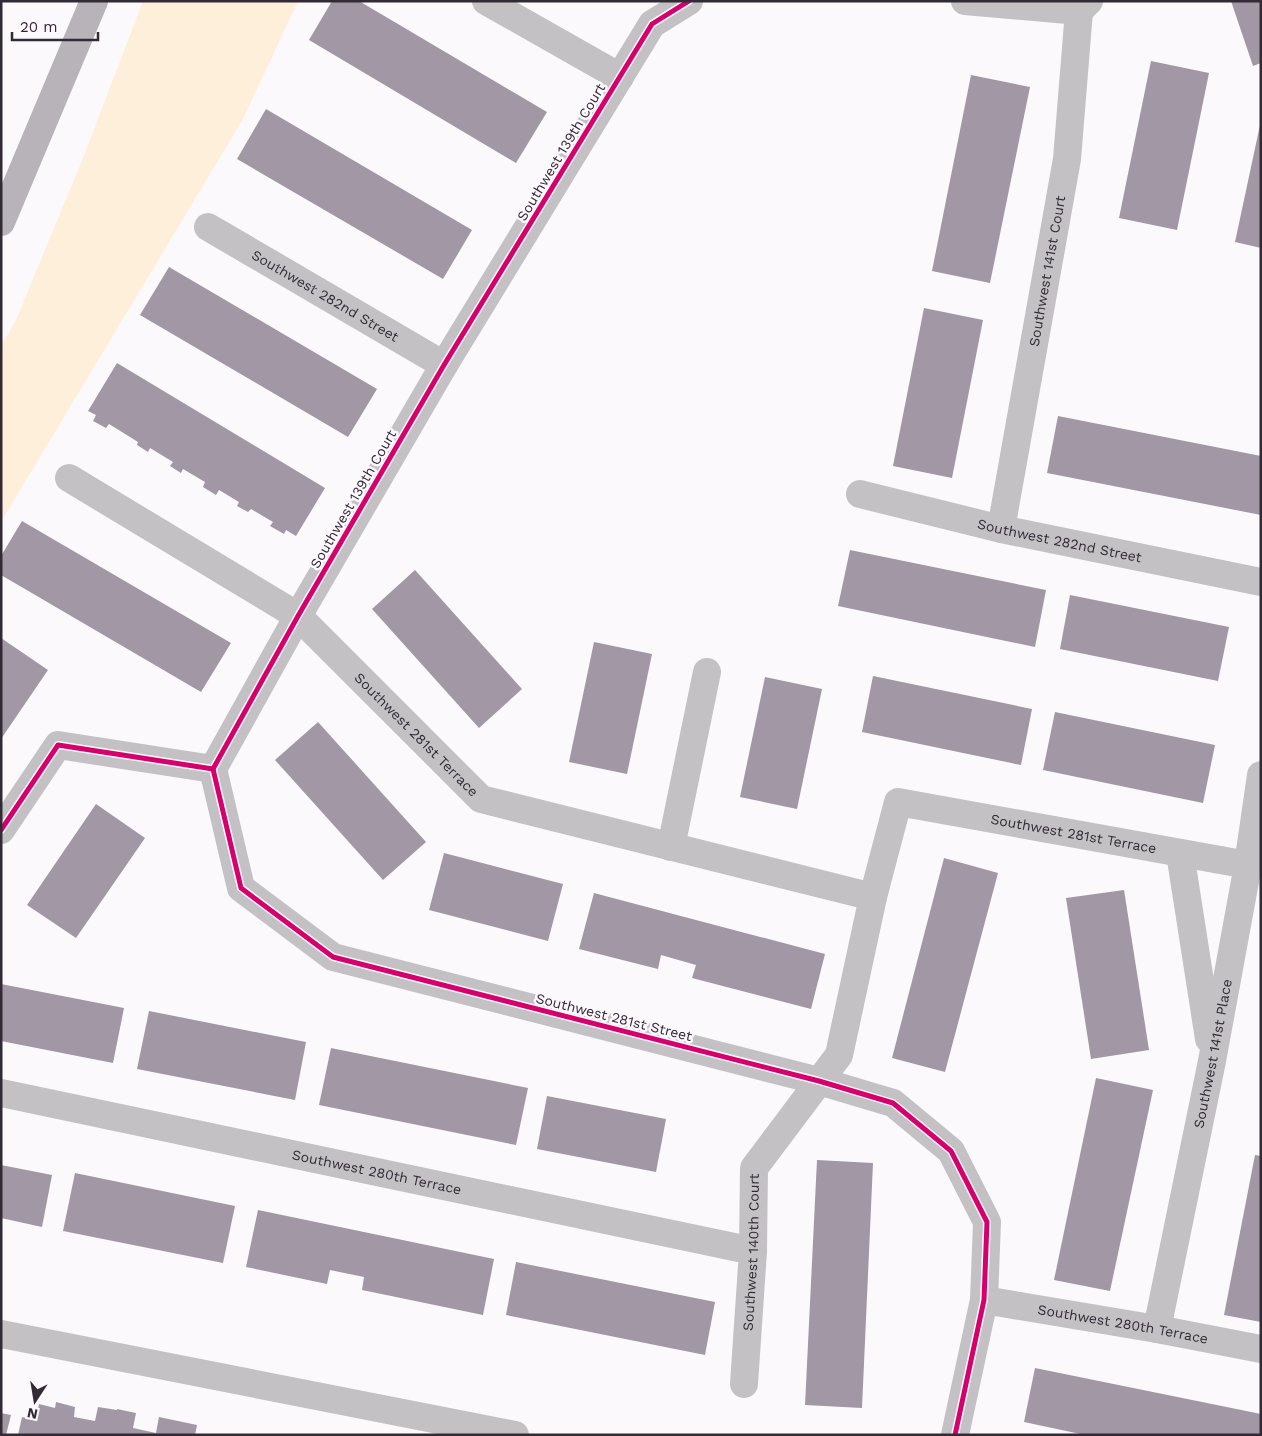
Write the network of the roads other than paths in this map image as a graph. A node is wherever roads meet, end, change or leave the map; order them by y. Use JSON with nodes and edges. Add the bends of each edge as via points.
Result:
{"nodes":[{"id":1,"x":94,"y":1,"type":"edge"},
{"id":2,"x":486,"y":1,"type":"edge"},
{"id":3,"x":688,"y":1,"type":"edge"},
{"id":4,"x":965,"y":1,"type":"edge"},
{"id":5,"x":1084,"y":6,"type":"edge"},
{"id":6,"x":620,"y":77,"type":"junction"},
{"id":7,"x":1,"y":222,"type":"edge"},
{"id":8,"x":208,"y":227,"type":"dead end"},
{"id":9,"x":444,"y":365,"type":"junction"},
{"id":10,"x":69,"y":478,"type":"dead end"},
{"id":11,"x":860,"y":494,"type":"dead end"},
{"id":12,"x":1001,"y":529,"type":"junction"},
{"id":13,"x":1261,"y":582,"type":"edge"},
{"id":14,"x":298,"y":616,"type":"junction"},
{"id":15,"x":707,"y":672,"type":"dead end"},
{"id":16,"x":213,"y":769,"type":"junction"},
{"id":17,"x":1261,"y":775,"type":"edge"},
{"id":18,"x":1,"y":830,"type":"edge"},
{"id":19,"x":671,"y":848,"type":"junction"},
{"id":20,"x":1180,"y":853,"type":"junction"},
{"id":21,"x":1248,"y":865,"type":"junction"},
{"id":22,"x":873,"y":897,"type":"junction"},
{"id":23,"x":1212,"y":1061,"type":"junction"},
{"id":24,"x":820,"y":1081,"type":"junction"},
{"id":25,"x":1,"y":1094,"type":"edge"},
{"id":26,"x":753,"y":1251,"type":"junction"},
{"id":27,"x":984,"y":1300,"type":"junction"},
{"id":28,"x":1157,"y":1329,"type":"junction"},
{"id":29,"x":1,"y":1334,"type":"edge"},
{"id":30,"x":1261,"y":1349,"type":"edge"},
{"id":31,"x":744,"y":1384,"type":"dead end"},
{"id":32,"x":505,"y":1434,"type":"edge"},
{"id":33,"x":955,"y":1435,"type":"edge"}],
"edges":[{"from":1,"to":7,"type":"highway"},
{"from":2,"to":6,"type":"street"},
{"from":3,"to":6,"type":"street","name":"Southwest 139th Court","via":[[652,24]]},
{"from":4,"to":5,"type":"street"},
{"from":5,"to":12,"type":"street","name":"Southwest 141st Court","via":[[1067,159]]},
{"from":6,"to":9,"type":"street","name":"Southwest 139th Court"},
{"from":8,"to":9,"type":"street","name":"Southwest 282nd Street"},
{"from":9,"to":14,"type":"street","name":"Southwest 139th Court"},
{"from":10,"to":14,"type":"street","name":"Southwest 281st Terrace"},
{"from":11,"to":12,"type":"street","name":"Southwest 282nd Street"},
{"from":12,"to":13,"type":"street","name":"Southwest 282nd Street"},
{"from":14,"to":16,"type":"street","name":"Southwest 139th Court"},
{"from":14,"to":19,"type":"street","name":"Southwest 281st Terrace","via":[[481,799]]},
{"from":15,"to":19,"type":"street"},
{"from":16,"to":18,"type":"street","via":[[58,745]]},
{"from":16,"to":24,"type":"street","name":"Southwest 281st Street","via":[[241,888],[333,957]]},
{"from":17,"to":21,"type":"street","name":"Southwest 141st Place"},
{"from":19,"to":22,"type":"street","name":"Southwest 281st Terrace"},
{"from":20,"to":21,"type":"street","name":"Southwest 281st Terrace"},
{"from":20,"to":22,"type":"street","name":"Southwest 281st Terrace","via":[[898,802]]},
{"from":20,"to":23,"type":"street"},
{"from":21,"to":23,"type":"street","name":"Southwest 141st Place"},
{"from":22,"to":24,"type":"street","via":[[839,1055]]},
{"from":23,"to":28,"type":"street","name":"Southwest 141st Place"},
{"from":24,"to":26,"type":"street","name":"Southwest 140th Court","via":[[754,1168]]},
{"from":24,"to":27,"type":"street","name":"Southwest 281st Street","via":[[893,1103],[951,1151],[987,1222]]},
{"from":25,"to":26,"type":"street","name":"Southwest 280th Terrace"},
{"from":26,"to":31,"type":"street","name":"Southwest 140th Court"},
{"from":27,"to":28,"type":"street","name":"Southwest 280th Terrace"},
{"from":27,"to":33,"type":"street"},
{"from":28,"to":30,"type":"street","name":"Southwest 280th Terrace"},
{"from":29,"to":32,"type":"street"}]}
